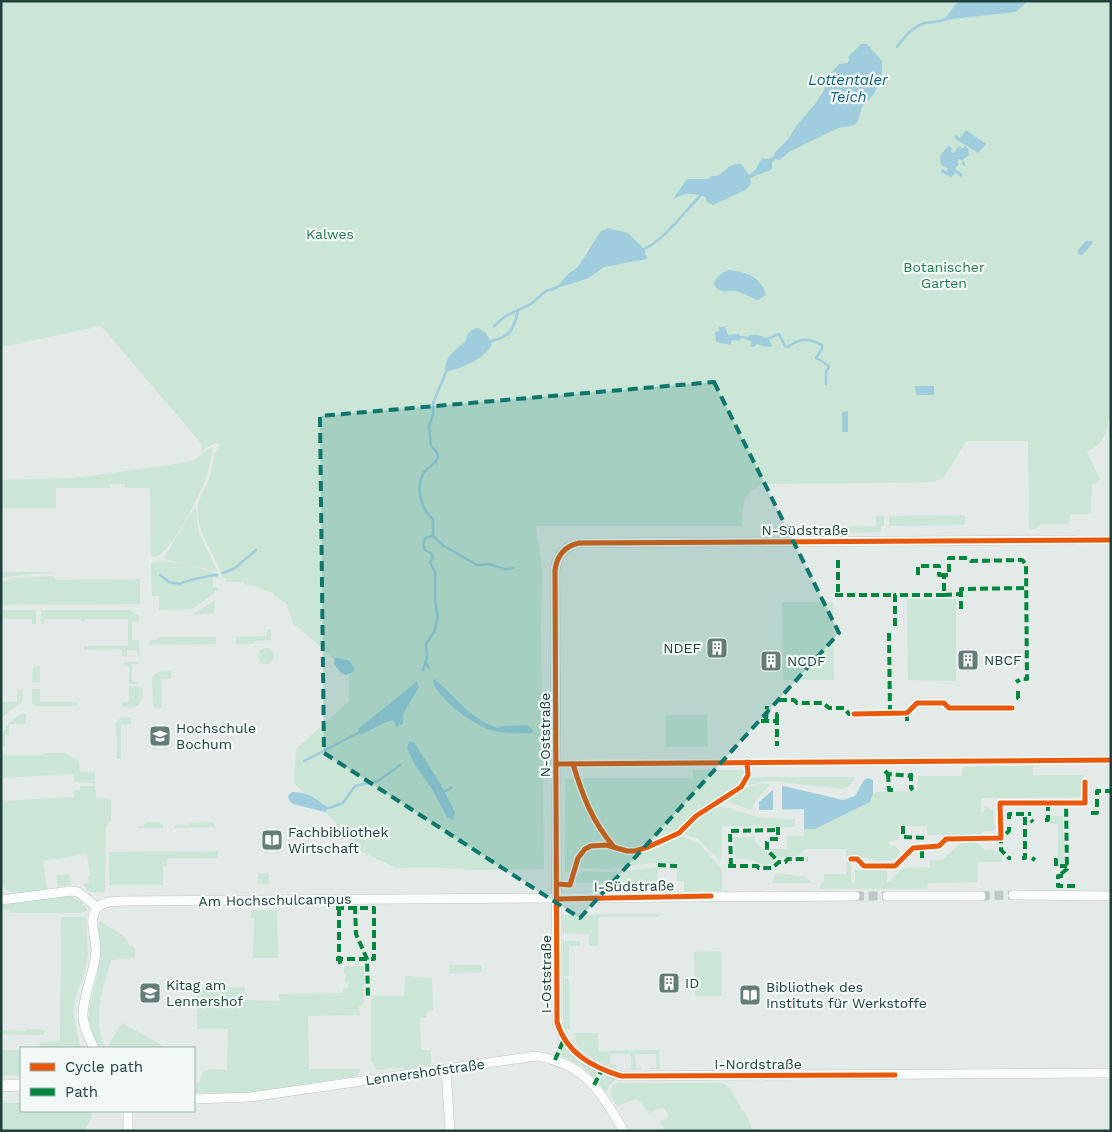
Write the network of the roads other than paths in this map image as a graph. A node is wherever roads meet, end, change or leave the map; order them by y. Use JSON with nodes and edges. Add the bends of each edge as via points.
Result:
{"nodes":[{"id":1,"x":1072,"y":540,"type":"dead end"},
{"id":2,"x":555,"y":570,"type":"joint"},
{"id":3,"x":1013,"y":895,"type":"tunnel mouth"},
{"id":4,"x":855,"y":896,"type":"tunnel mouth"},
{"id":5,"x":888,"y":896,"type":"tunnel mouth"},
{"id":6,"x":980,"y":896,"type":"tunnel mouth"},
{"id":7,"x":1111,"y":896,"type":"edge"},
{"id":8,"x":557,"y":899,"type":"junction"},
{"id":9,"x":1,"y":900,"type":"edge"},
{"id":10,"x":97,"y":907,"type":"junction"},
{"id":11,"x":94,"y":1047,"type":"edge"},
{"id":12,"x":446,"y":1069,"type":"junction"},
{"id":13,"x":1111,"y":1073,"type":"edge"},
{"id":14,"x":621,"y":1076,"type":"joint"},
{"id":15,"x":1,"y":1086,"type":"edge"},
{"id":16,"x":20,"y":1086,"type":"edge"},
{"id":17,"x":195,"y":1099,"type":"edge"},
{"id":18,"x":128,"y":1112,"type":"edge"},
{"id":19,"x":128,"y":1131,"type":"edge"},
{"id":20,"x":450,"y":1131,"type":"edge"},
{"id":21,"x":624,"y":1131,"type":"edge"}],
"edges":[{"from":1,"to":2,"type":"street","name":"N-Südstraße","via":[[579,543],[560,554]]},
{"from":2,"to":8,"type":"street","name":"N-Oststraße"},
{"from":3,"to":7,"type":"street"},
{"from":4,"to":8,"type":"street","name":"I-Südstraße"},
{"from":5,"to":6,"type":"street"},
{"from":8,"to":10,"type":"street","name":"Am Hochschulcampus","via":[[122,902],[103,903]]},
{"from":8,"to":14,"type":"street","name":"I-Oststraße","via":[[557,1022],[560,1031],[584,1060]]},
{"from":9,"to":10,"type":"street","via":[[71,891],[78,892]]},
{"from":10,"to":11,"type":"street","via":[[93,917],[95,962],[83,1017]]},
{"from":12,"to":17,"type":"street","name":"Lennershofstraße","via":[[250,1097]]},
{"from":12,"to":20,"type":"street"},
{"from":12,"to":21,"type":"street","name":"Lennershofstraße","via":[[536,1056],[555,1060],[576,1069],[594,1085]]},
{"from":13,"to":14,"type":"street","name":"I-Nordstraße"},
{"from":15,"to":16,"type":"street"},
{"from":18,"to":19,"type":"street"}]}
